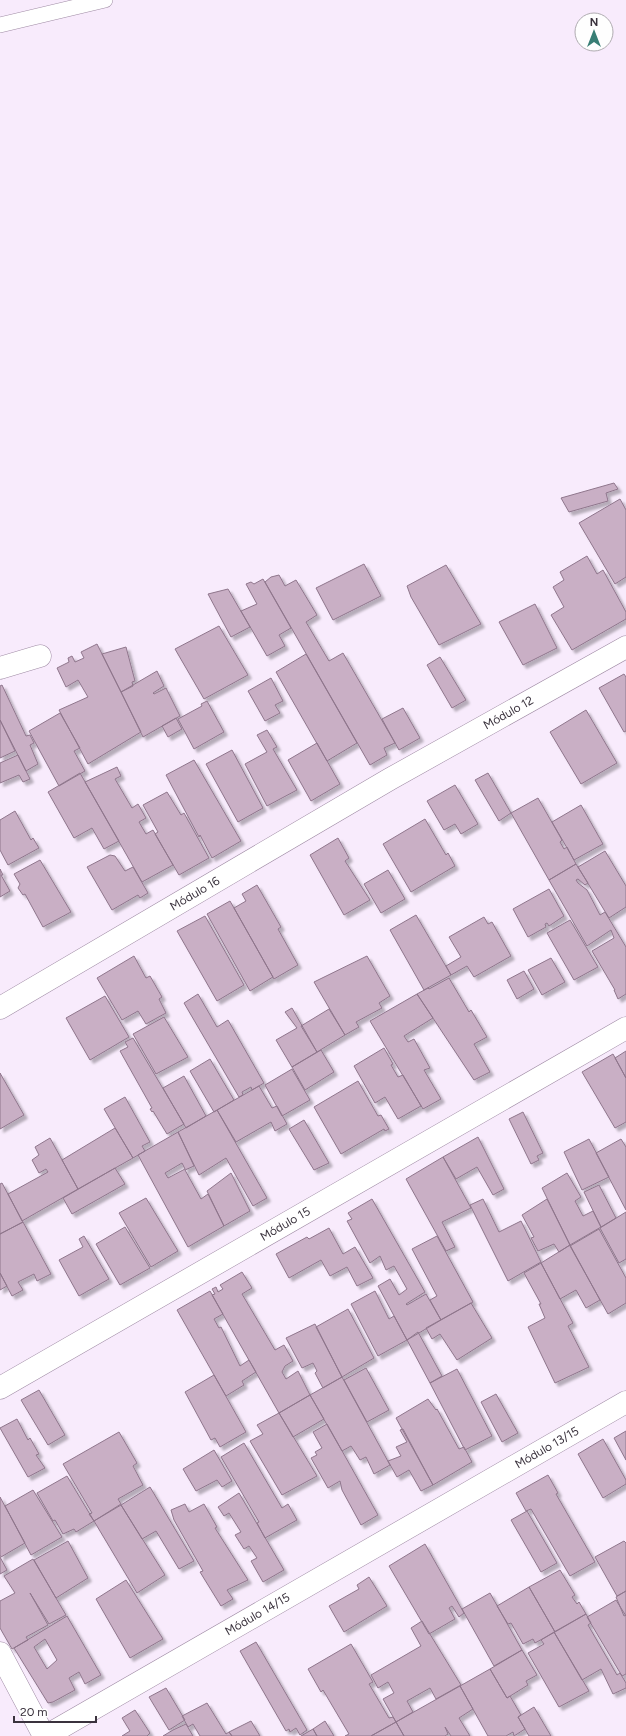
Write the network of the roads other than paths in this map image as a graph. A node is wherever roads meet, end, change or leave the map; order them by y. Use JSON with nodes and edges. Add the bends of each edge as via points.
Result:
{"nodes":[{"id":1,"x":105,"y":0,"type":"edge"},
{"id":2,"x":0,"y":25,"type":"edge"},
{"id":3,"x":626,"y":647,"type":"edge"},
{"id":4,"x":40,"y":656,"type":"dead end"},
{"id":5,"x":0,"y":668,"type":"edge"},
{"id":6,"x":390,"y":779,"type":"joint"},
{"id":7,"x":0,"y":1008,"type":"edge"},
{"id":8,"x":626,"y":1028,"type":"edge"},
{"id":9,"x":0,"y":1388,"type":"edge"},
{"id":10,"x":626,"y":1402,"type":"edge"},
{"id":11,"x":468,"y":1493,"type":"joint"},
{"id":12,"x":0,"y":1654,"type":"edge"},
{"id":13,"x":45,"y":1736,"type":"edge"}],
"edges":[{"from":1,"to":2,"type":"lane"},
{"from":3,"to":6,"type":"street","name":"Módulo 12"},
{"from":4,"to":5,"type":"street"},
{"from":6,"to":7,"type":"street","name":"Módulo 16"},
{"from":8,"to":9,"type":"street","name":"Módulo 15"},
{"from":10,"to":11,"type":"street","name":"Módulo 13/15"},
{"from":11,"to":13,"type":"street","name":"Módulo 14/15"},
{"from":12,"to":13,"type":"street"}]}
